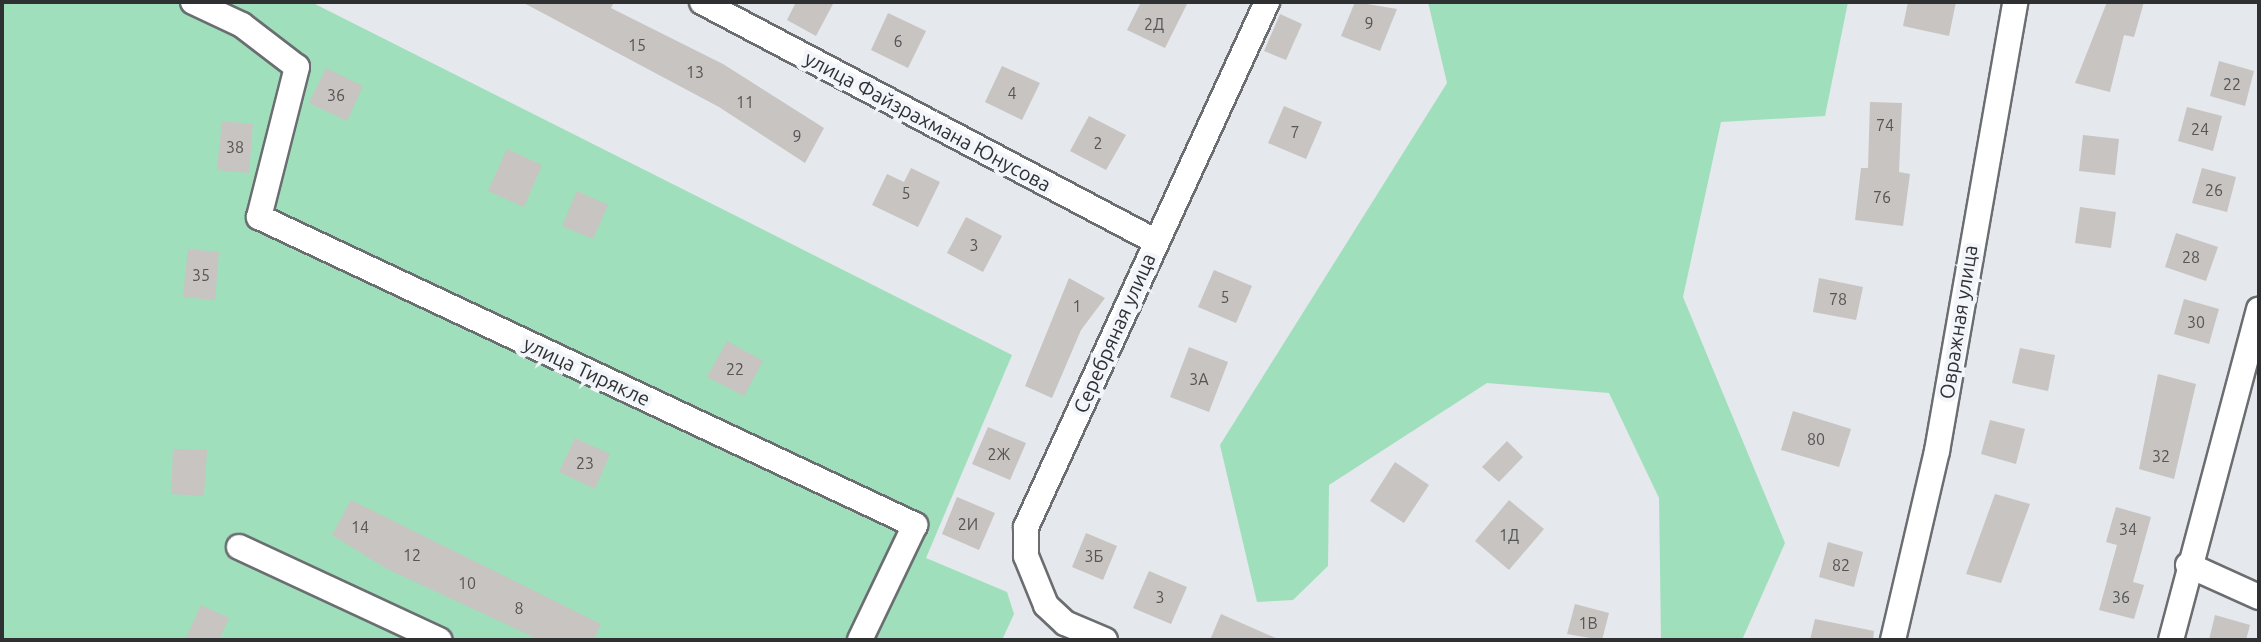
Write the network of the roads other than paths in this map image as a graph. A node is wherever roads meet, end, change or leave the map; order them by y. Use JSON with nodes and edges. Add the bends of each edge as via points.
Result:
{"nodes":[{"id":1,"x":193,"y":2,"type":"edge"},
{"id":2,"x":702,"y":2,"type":"edge"},
{"id":3,"x":1267,"y":2,"type":"edge"},
{"id":4,"x":2015,"y":2,"type":"edge"},
{"id":5,"x":1155,"y":241,"type":"junction"},
{"id":6,"x":2259,"y":309,"type":"edge"},
{"id":7,"x":239,"y":547,"type":"dead end"},
{"id":8,"x":2188,"y":565,"type":"junction"},
{"id":9,"x":2259,"y":597,"type":"edge"},
{"id":10,"x":439,"y":640,"type":"edge"},
{"id":11,"x":860,"y":640,"type":"edge"},
{"id":12,"x":1105,"y":640,"type":"edge"},
{"id":13,"x":1893,"y":640,"type":"edge"},
{"id":14,"x":2171,"y":640,"type":"edge"}],
"edges":[{"from":1,"to":11,"type":"street","name":"улица Тирякле","via":[[242,25],[297,67],[259,217],[915,525]]},
{"from":2,"to":5,"type":"street","name":"улица Файзрахмана Юнусова"},
{"from":3,"to":5,"type":"street","name":"Серебряная улица"},
{"from":4,"to":13,"type":"street","name":"Овражная улица","via":[[1937,451]]},
{"from":5,"to":12,"type":"street","name":"Серебряная улица","via":[[1026,527],[1026,556],[1046,605],[1065,623]]},
{"from":6,"to":8,"type":"street"},
{"from":7,"to":10,"type":"street"},
{"from":8,"to":9,"type":"street"},
{"from":8,"to":14,"type":"street"}]}
